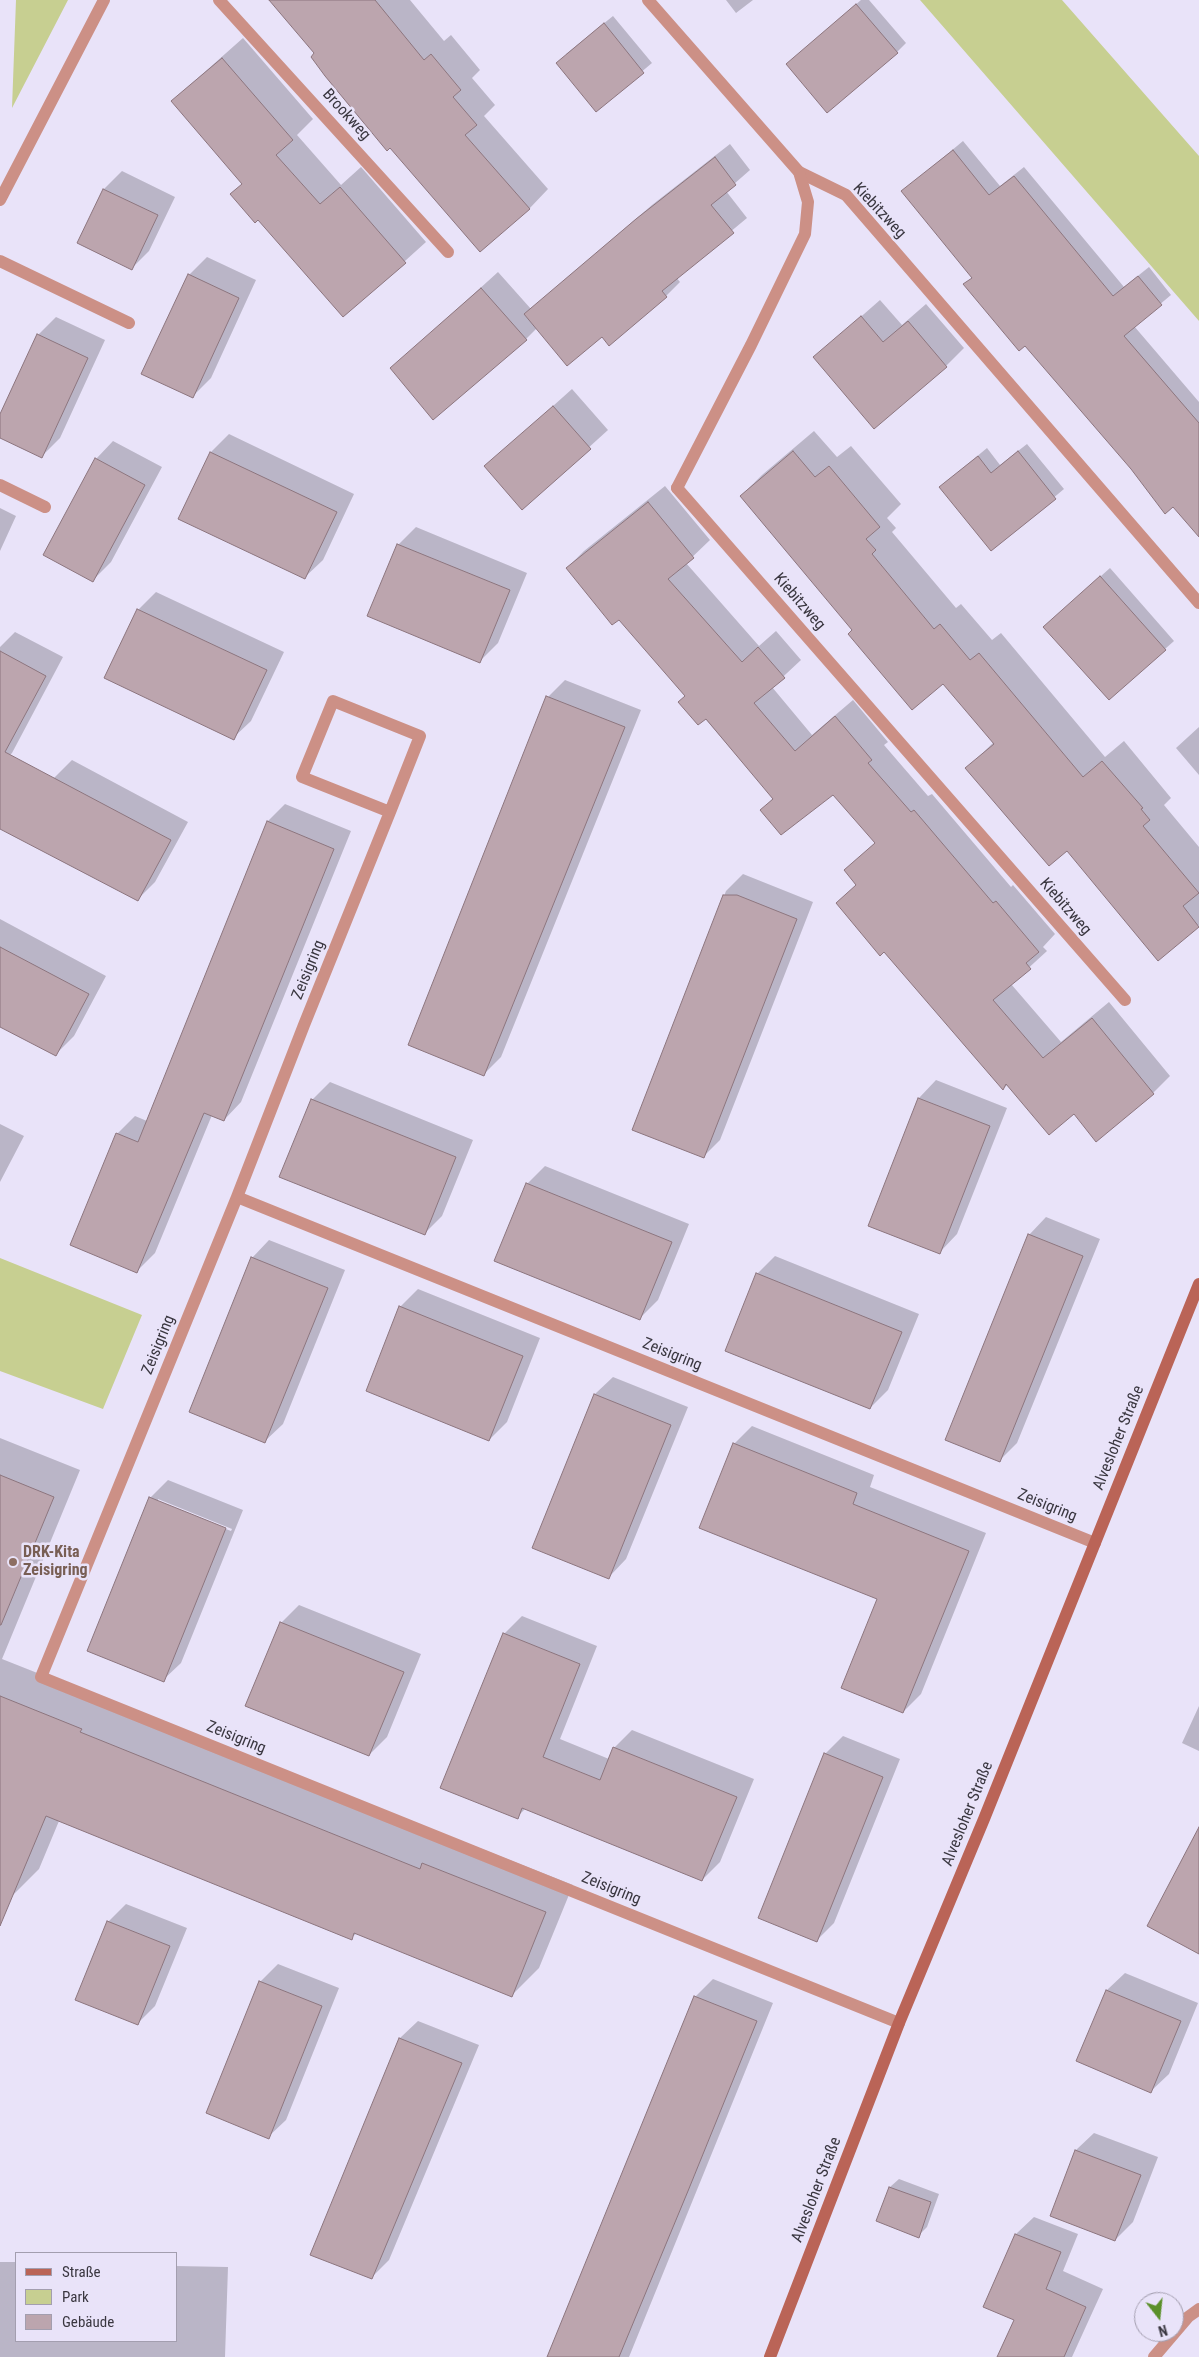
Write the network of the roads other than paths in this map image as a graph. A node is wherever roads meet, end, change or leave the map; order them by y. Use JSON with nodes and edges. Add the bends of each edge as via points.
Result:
{"nodes":[{"id":1,"x":104,"y":0,"type":"edge"},
{"id":2,"x":219,"y":0,"type":"edge"},
{"id":3,"x":648,"y":0,"type":"edge"},
{"id":4,"x":799,"y":172,"type":"junction"},
{"id":5,"x":0,"y":200,"type":"edge"},
{"id":6,"x":448,"y":252,"type":"dead end"},
{"id":7,"x":0,"y":261,"type":"edge"},
{"id":8,"x":129,"y":323,"type":"dead end"},
{"id":9,"x":0,"y":485,"type":"edge"},
{"id":10,"x":45,"y":507,"type":"dead end"},
{"id":11,"x":1199,"y":603,"type":"edge"},
{"id":12,"x":390,"y":812,"type":"junction"},
{"id":13,"x":1125,"y":1000,"type":"dead end"},
{"id":14,"x":237,"y":1197,"type":"junction"},
{"id":15,"x":1199,"y":1284,"type":"edge"},
{"id":16,"x":1095,"y":1543,"type":"junction"},
{"id":17,"x":899,"y":2023,"type":"junction"},
{"id":18,"x":1199,"y":2309,"type":"edge"},
{"id":19,"x":770,"y":2357,"type":"edge"},
{"id":20,"x":1154,"y":2357,"type":"edge"}],
"edges":[{"from":1,"to":5,"type":"street"},
{"from":2,"to":6,"type":"street","name":"Brookweg"},
{"from":3,"to":4,"type":"street","name":"Kiebitzweg"},
{"from":4,"to":11,"type":"street","name":"Kiebitzweg","via":[[846,195]]},
{"from":4,"to":13,"type":"street","name":"Kiebitzweg","via":[[808,202],[805,234],[677,488]]},
{"from":7,"to":8,"type":"street"},
{"from":9,"to":10,"type":"street"},
{"from":12,"to":12,"type":"street","name":"Zeisigring","via":[[420,736],[333,702],[302,778]]},
{"from":12,"to":14,"type":"street","name":"Zeisigring"},
{"from":14,"to":16,"type":"street","name":"Zeisigring"},
{"from":14,"to":17,"type":"street","name":"Zeisigring","via":[[41,1677]]},
{"from":15,"to":16,"type":"street","name":"Alvesloher Straße"},
{"from":16,"to":17,"type":"street","name":"Alvesloher Straße"},
{"from":17,"to":19,"type":"street","name":"Alvesloher Straße"},
{"from":18,"to":20,"type":"street","via":[[1188,2317]]}]}
